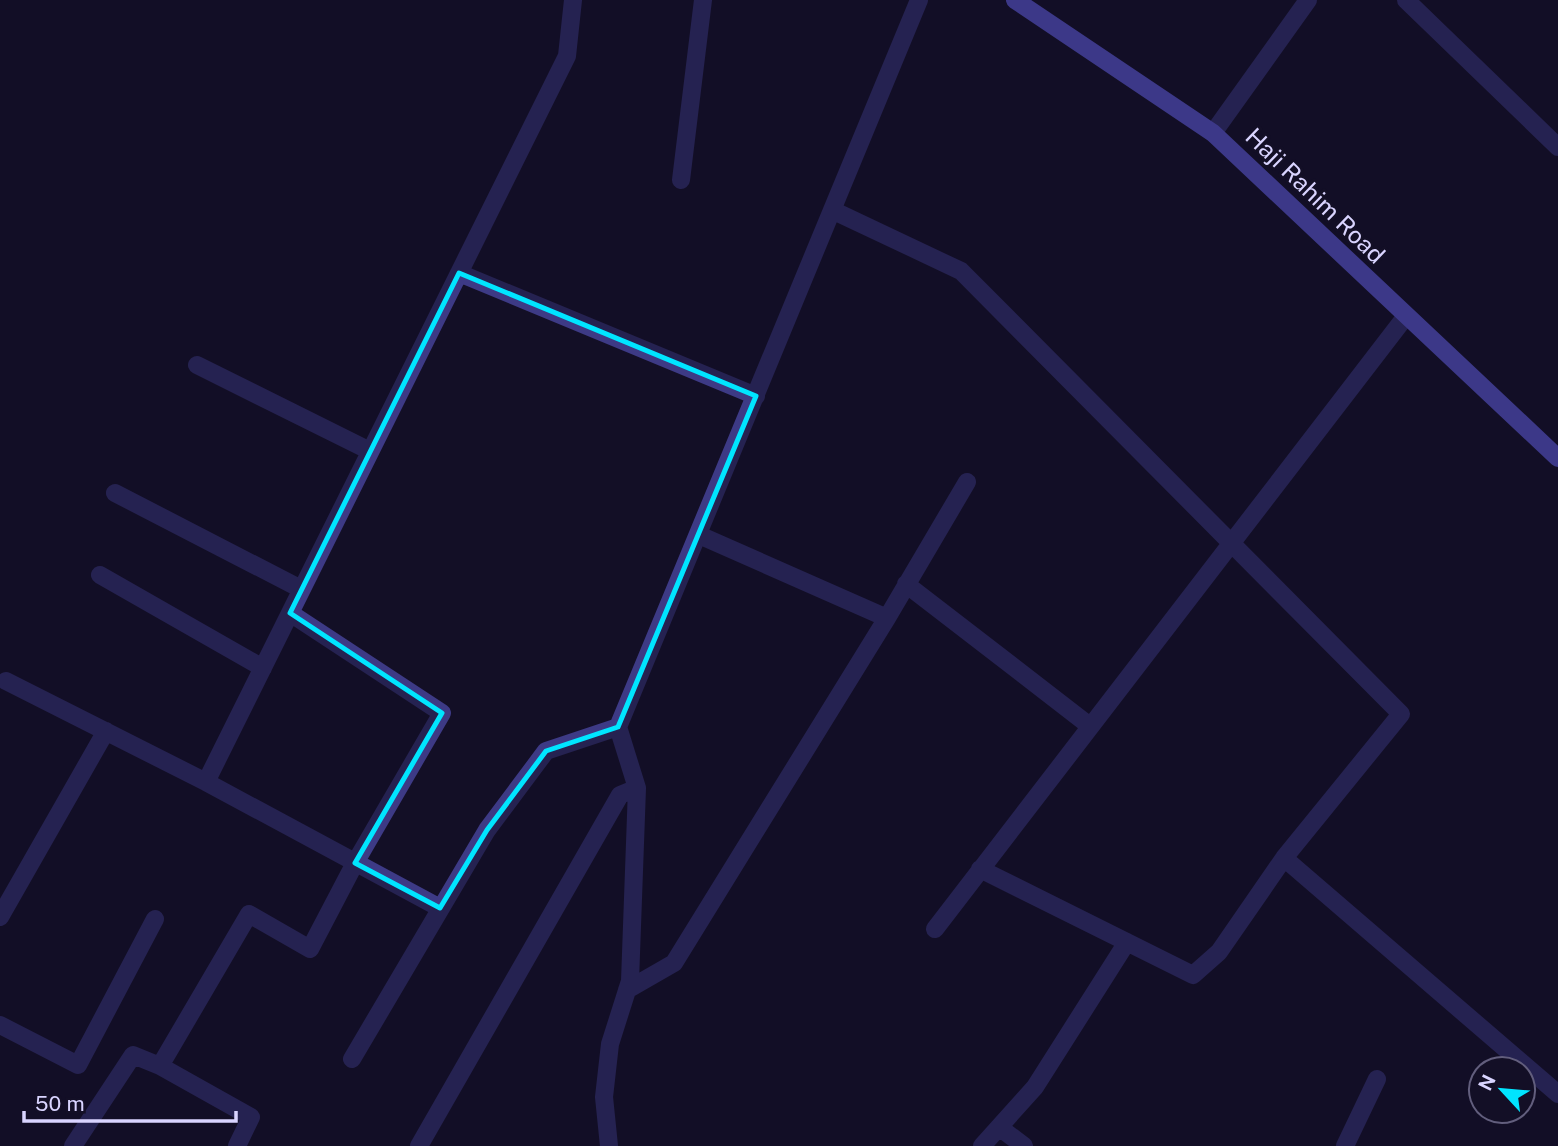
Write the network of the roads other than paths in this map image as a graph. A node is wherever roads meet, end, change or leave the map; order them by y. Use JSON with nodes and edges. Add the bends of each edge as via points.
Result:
{"nodes":[{"id":1,"x":573,"y":0,"type":"edge"},
{"id":2,"x":703,"y":0,"type":"edge"},
{"id":3,"x":919,"y":0,"type":"edge"},
{"id":4,"x":1015,"y":0,"type":"edge"},
{"id":5,"x":1308,"y":0,"type":"edge"},
{"id":6,"x":1406,"y":0,"type":"edge"},
{"id":7,"x":1213,"y":133,"type":"junction"},
{"id":8,"x":1558,"y":147,"type":"edge"},
{"id":9,"x":681,"y":180,"type":"dead end"},
{"id":10,"x":834,"y":211,"type":"junction"},
{"id":11,"x":459,"y":272,"type":"junction"},
{"id":12,"x":1406,"y":316,"type":"junction"},
{"id":13,"x":197,"y":365,"type":"dead end"},
{"id":14,"x":756,"y":396,"type":"junction"},
{"id":15,"x":370,"y":451,"type":"junction"},
{"id":16,"x":1558,"y":458,"type":"edge"},
{"id":17,"x":967,"y":482,"type":"dead end"},
{"id":18,"x":115,"y":493,"type":"dead end"},
{"id":19,"x":699,"y":535,"type":"junction"},
{"id":20,"x":1231,"y":544,"type":"junction"},
{"id":21,"x":100,"y":575,"type":"dead end"},
{"id":22,"x":906,"y":584,"type":"junction"},
{"id":23,"x":301,"y":589,"type":"junction"},
{"id":24,"x":290,"y":613,"type":"junction"},
{"id":25,"x":887,"y":618,"type":"junction"},
{"id":26,"x":262,"y":668,"type":"junction"},
{"id":27,"x":6,"y":681,"type":"dead end"},
{"id":28,"x":1090,"y":726,"type":"junction"},
{"id":29,"x":618,"y":727,"type":"junction"},
{"id":30,"x":106,"y":731,"type":"junction"},
{"id":31,"x":206,"y":782,"type":"junction"},
{"id":32,"x":637,"y":788,"type":"junction"},
{"id":33,"x":1284,"y":858,"type":"junction"},
{"id":34,"x":355,"y":863,"type":"junction"},
{"id":35,"x":980,"y":869,"type":"junction"},
{"id":36,"x":440,"y":908,"type":"junction"},
{"id":37,"x":0,"y":917,"type":"edge"},
{"id":38,"x":155,"y":919,"type":"dead end"},
{"id":39,"x":935,"y":929,"type":"dead end"},
{"id":40,"x":1127,"y":942,"type":"junction"},
{"id":41,"x":627,"y":990,"type":"junction"},
{"id":42,"x":0,"y":1025,"type":"edge"},
{"id":43,"x":352,"y":1059,"type":"dead end"},
{"id":44,"x":160,"y":1066,"type":"junction"},
{"id":45,"x":1377,"y":1079,"type":"dead end"},
{"id":46,"x":1558,"y":1094,"type":"edge"},
{"id":47,"x":999,"y":1127,"type":"junction"},
{"id":48,"x":73,"y":1146,"type":"edge"},
{"id":49,"x":237,"y":1146,"type":"edge"},
{"id":50,"x":419,"y":1146,"type":"edge"},
{"id":51,"x":609,"y":1146,"type":"edge"},
{"id":52,"x":982,"y":1146,"type":"edge"},
{"id":53,"x":1024,"y":1146,"type":"edge"},
{"id":54,"x":1345,"y":1146,"type":"edge"}],
"edges":[{"from":1,"to":11,"type":"street","via":[[567,56]]},
{"from":2,"to":9,"type":"street"},
{"from":3,"to":10,"type":"street"},
{"from":4,"to":7,"type":"main road","name":"Haji Rahim Road"},
{"from":5,"to":7,"type":"street"},
{"from":6,"to":8,"type":"street"},
{"from":7,"to":12,"type":"main road","name":"Haji Rahim Road"},
{"from":10,"to":14,"type":"street"},
{"from":10,"to":20,"type":"street","via":[[961,271]]},
{"from":11,"to":14,"type":"street"},
{"from":11,"to":15,"type":"street"},
{"from":12,"to":16,"type":"main road","name":"Haji Rahim Road"},
{"from":12,"to":20,"type":"street"},
{"from":13,"to":15,"type":"street"},
{"from":14,"to":19,"type":"street"},
{"from":15,"to":23,"type":"street"},
{"from":17,"to":22,"type":"street"},
{"from":18,"to":23,"type":"street"},
{"from":19,"to":25,"type":"street"},
{"from":19,"to":29,"type":"street"},
{"from":20,"to":28,"type":"street"},
{"from":20,"to":33,"type":"street","via":[[1401,714]]},
{"from":21,"to":26,"type":"street"},
{"from":22,"to":25,"type":"street"},
{"from":22,"to":28,"type":"street"},
{"from":23,"to":24,"type":"street"},
{"from":24,"to":26,"type":"street"},
{"from":24,"to":34,"type":"street","via":[[442,713]]},
{"from":25,"to":41,"type":"street","via":[[674,963]]},
{"from":26,"to":31,"type":"street"},
{"from":27,"to":30,"type":"street"},
{"from":28,"to":35,"type":"street"},
{"from":29,"to":32,"type":"street"},
{"from":29,"to":36,"type":"street","via":[[547,751],[486,830]]},
{"from":30,"to":31,"type":"street"},
{"from":30,"to":37,"type":"street"},
{"from":31,"to":34,"type":"street"},
{"from":32,"to":41,"type":"street"},
{"from":32,"to":50,"type":"street","via":[[620,795]]},
{"from":33,"to":40,"type":"street","via":[[1219,952],[1193,975]]},
{"from":33,"to":46,"type":"street"},
{"from":34,"to":36,"type":"street"},
{"from":34,"to":44,"type":"street","via":[[310,949],[248,914]]},
{"from":35,"to":39,"type":"street"},
{"from":35,"to":40,"type":"street"},
{"from":36,"to":43,"type":"street"},
{"from":38,"to":42,"type":"street","via":[[78,1065]]},
{"from":40,"to":47,"type":"street","via":[[1035,1087]]},
{"from":41,"to":51,"type":"street","via":[[608,1057],[604,1097]]},
{"from":44,"to":48,"type":"street","via":[[133,1055]]},
{"from":44,"to":49,"type":"street","via":[[251,1117]]},
{"from":45,"to":54,"type":"street"},
{"from":47,"to":52,"type":"street"},
{"from":47,"to":53,"type":"street"}]}
